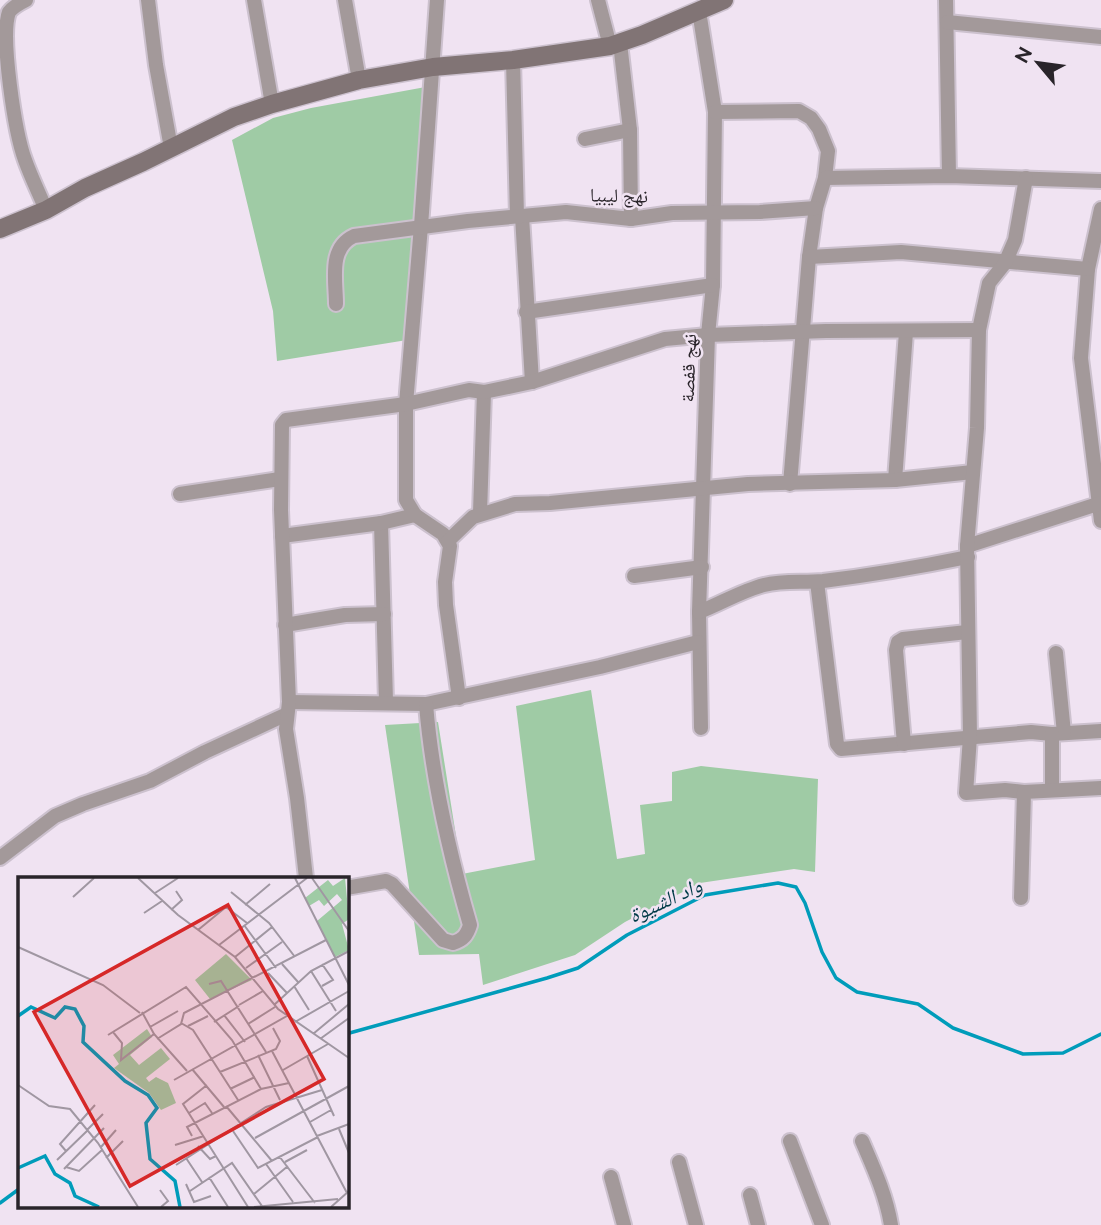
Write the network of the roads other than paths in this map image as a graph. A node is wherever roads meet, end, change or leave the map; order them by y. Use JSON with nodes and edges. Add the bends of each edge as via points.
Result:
{"nodes":[{"id":1,"x":26,"y":0,"type":"edge"},
{"id":2,"x":148,"y":0,"type":"edge"},
{"id":3,"x":254,"y":0,"type":"edge"},
{"id":4,"x":345,"y":0,"type":"edge"},
{"id":5,"x":437,"y":0,"type":"edge"},
{"id":6,"x":598,"y":0,"type":"edge"},
{"id":7,"x":724,"y":0,"type":"edge"},
{"id":8,"x":946,"y":0,"type":"edge"},
{"id":9,"x":699,"y":11,"type":"junction"},
{"id":10,"x":947,"y":22,"type":"junction"},
{"id":11,"x":1101,"y":37,"type":"edge"},
{"id":12,"x":615,"y":44,"type":"junction"},
{"id":13,"x":513,"y":60,"type":"junction"},
{"id":14,"x":433,"y":67,"type":"junction"},
{"id":15,"x":359,"y":80,"type":"junction"},
{"id":16,"x":272,"y":104,"type":"junction"},
{"id":17,"x":715,"y":112,"type":"junction"},
{"id":18,"x":630,"y":130,"type":"junction"},
{"id":19,"x":585,"y":139,"type":"dead end"},
{"id":20,"x":171,"y":148,"type":"junction"},
{"id":21,"x":949,"y":176,"type":"junction"},
{"id":22,"x":825,"y":178,"type":"junction"},
{"id":23,"x":1026,"y":178,"type":"junction"},
{"id":24,"x":1101,"y":181,"type":"edge"},
{"id":25,"x":816,"y":208,"type":"junction"},
{"id":26,"x":1101,"y":209,"type":"edge"},
{"id":27,"x":46,"y":210,"type":"junction"},
{"id":28,"x":714,"y":211,"type":"junction"},
{"id":29,"x":519,"y":216,"type":"junction"},
{"id":30,"x":631,"y":219,"type":"junction"},
{"id":31,"x":421,"y":226,"type":"junction"},
{"id":32,"x":0,"y":229,"type":"edge"},
{"id":33,"x":809,"y":257,"type":"junction"},
{"id":34,"x":1005,"y":263,"type":"junction"},
{"id":35,"x":1088,"y":269,"type":"junction"},
{"id":36,"x":713,"y":285,"type":"junction"},
{"id":37,"x":336,"y":304,"type":"dead end"},
{"id":38,"x":526,"y":312,"type":"junction"},
{"id":39,"x":979,"y":330,"type":"junction"},
{"id":40,"x":906,"y":332,"type":"junction"},
{"id":41,"x":801,"y":333,"type":"junction"},
{"id":42,"x":708,"y":335,"type":"junction"},
{"id":43,"x":532,"y":382,"type":"junction"},
{"id":44,"x":484,"y":392,"type":"junction"},
{"id":45,"x":406,"y":404,"type":"junction"},
{"id":46,"x":973,"y":472,"type":"junction"},
{"id":47,"x":280,"y":479,"type":"junction"},
{"id":48,"x":895,"y":480,"type":"junction"},
{"id":49,"x":790,"y":484,"type":"junction"},
{"id":50,"x":704,"y":488,"type":"junction"},
{"id":51,"x":180,"y":494,"type":"dead end"},
{"id":52,"x":1100,"y":504,"type":"edge"},
{"id":53,"x":480,"y":513,"type":"junction"},
{"id":54,"x":415,"y":515,"type":"junction"},
{"id":55,"x":1101,"y":521,"type":"edge"},
{"id":56,"x":381,"y":523,"type":"junction"},
{"id":57,"x":282,"y":536,"type":"junction"},
{"id":58,"x":448,"y":541,"type":"junction"},
{"id":59,"x":968,"y":552,"type":"junction"},
{"id":60,"x":702,"y":567,"type":"junction"},
{"id":61,"x":634,"y":576,"type":"dead end"},
{"id":62,"x":817,"y":582,"type":"junction"},
{"id":63,"x":699,"y":612,"type":"junction"},
{"id":64,"x":384,"y":614,"type":"junction"},
{"id":65,"x":285,"y":625,"type":"junction"},
{"id":66,"x":967,"y":632,"type":"junction"},
{"id":67,"x":698,"y":642,"type":"junction"},
{"id":68,"x":1056,"y":653,"type":"dead end"},
{"id":69,"x":459,"y":698,"type":"junction"},
{"id":70,"x":386,"y":702,"type":"junction"},
{"id":71,"x":426,"y":704,"type":"junction"},
{"id":72,"x":288,"y":708,"type":"junction"},
{"id":73,"x":701,"y":728,"type":"dead end"},
{"id":74,"x":1101,"y":731,"type":"edge"},
{"id":75,"x":1058,"y":733,"type":"junction"},
{"id":76,"x":970,"y":737,"type":"junction"},
{"id":77,"x":904,"y":744,"type":"junction"},
{"id":78,"x":1101,"y":788,"type":"edge"},
{"id":79,"x":1052,"y":789,"type":"junction"},
{"id":80,"x":1024,"y":792,"type":"junction"},
{"id":81,"x":0,"y":858,"type":"edge"},
{"id":82,"x":306,"y":877,"type":"edge"},
{"id":83,"x":348,"y":887,"type":"edge"},
{"id":84,"x":1021,"y":898,"type":"dead end"},
{"id":85,"x":790,"y":1140,"type":"dead end"},
{"id":86,"x":862,"y":1141,"type":"dead end"},
{"id":87,"x":679,"y":1161,"type":"dead end"},
{"id":88,"x":611,"y":1177,"type":"dead end"},
{"id":89,"x":750,"y":1195,"type":"dead end"},
{"id":90,"x":624,"y":1225,"type":"edge"},
{"id":91,"x":696,"y":1225,"type":"edge"},
{"id":92,"x":758,"y":1225,"type":"edge"},
{"id":93,"x":822,"y":1225,"type":"edge"},
{"id":94,"x":891,"y":1225,"type":"edge"}],
"edges":[{"from":1,"to":27,"type":"street","via":[[8,13],[3,63],[23,156]]},
{"from":2,"to":20,"type":"street"},
{"from":3,"to":16,"type":"street"},
{"from":4,"to":15,"type":"street"},
{"from":5,"to":14,"type":"street"},
{"from":6,"to":12,"type":"street"},
{"from":7,"to":9,"type":"main road"},
{"from":8,"to":10,"type":"street"},
{"from":9,"to":12,"type":"main road"},
{"from":9,"to":17,"type":"street","name":"نهج قفصة"},
{"from":10,"to":11,"type":"street"},
{"from":10,"to":21,"type":"street"},
{"from":12,"to":13,"type":"main road"},
{"from":12,"to":18,"type":"street"},
{"from":13,"to":14,"type":"main road"},
{"from":13,"to":29,"type":"street"},
{"from":14,"to":15,"type":"main road"},
{"from":14,"to":31,"type":"street"},
{"from":15,"to":16,"type":"main road"},
{"from":16,"to":20,"type":"main road"},
{"from":17,"to":22,"type":"street","via":[[799,111],[811,118],[828,151]]},
{"from":17,"to":28,"type":"street","name":"نهج قفصة"},
{"from":18,"to":19,"type":"street"},
{"from":18,"to":30,"type":"street"},
{"from":20,"to":27,"type":"main road"},
{"from":21,"to":22,"type":"street"},
{"from":21,"to":23,"type":"street"},
{"from":22,"to":25,"type":"street"},
{"from":23,"to":24,"type":"street"},
{"from":23,"to":34,"type":"street","via":[[1016,240]]},
{"from":25,"to":28,"type":"street","name":"نهج ليبيا"},
{"from":25,"to":33,"type":"street"},
{"from":26,"to":35,"type":"street"},
{"from":27,"to":32,"type":"main road"},
{"from":28,"to":30,"type":"street","name":"نهج ليبيا"},
{"from":28,"to":36,"type":"street","name":"نهج قفصة"},
{"from":29,"to":30,"type":"street","name":"نهج ليبيا","via":[[566,212]]},
{"from":29,"to":31,"type":"street","name":"نهج ليبيا"},
{"from":29,"to":38,"type":"street"},
{"from":31,"to":37,"type":"street","name":"نهج ليبيا","via":[[347,239],[336,257]]},
{"from":31,"to":45,"type":"street"},
{"from":33,"to":34,"type":"street","via":[[901,252]]},
{"from":33,"to":41,"type":"street"},
{"from":34,"to":35,"type":"street"},
{"from":34,"to":39,"type":"street","via":[[989,283]]},
{"from":35,"to":52,"type":"street","via":[[1081,358]]},
{"from":36,"to":38,"type":"street"},
{"from":36,"to":42,"type":"street","name":"نهج قفصة"},
{"from":38,"to":43,"type":"street"},
{"from":39,"to":40,"type":"street"},
{"from":39,"to":46,"type":"street"},
{"from":40,"to":41,"type":"street"},
{"from":40,"to":48,"type":"street"},
{"from":41,"to":42,"type":"street"},
{"from":41,"to":49,"type":"street"},
{"from":42,"to":43,"type":"street","via":[[661,340]]},
{"from":42,"to":50,"type":"street","name":"نهج قفصة"},
{"from":43,"to":44,"type":"street"},
{"from":44,"to":45,"type":"street","via":[[468,390]]},
{"from":44,"to":53,"type":"street"},
{"from":45,"to":47,"type":"street","via":[[286,420]]},
{"from":45,"to":54,"type":"street","via":[[406,500]]},
{"from":46,"to":48,"type":"street"},
{"from":46,"to":59,"type":"street"},
{"from":47,"to":51,"type":"street"},
{"from":47,"to":57,"type":"street"},
{"from":48,"to":49,"type":"street"},
{"from":49,"to":50,"type":"street"},
{"from":50,"to":53,"type":"street","via":[[530,502]]},
{"from":50,"to":60,"type":"street","name":"نهج قفصة"},
{"from":52,"to":55,"type":"street"},
{"from":52,"to":59,"type":"street"},
{"from":53,"to":58,"type":"street"},
{"from":54,"to":56,"type":"street"},
{"from":54,"to":58,"type":"street"},
{"from":56,"to":57,"type":"street"},
{"from":56,"to":64,"type":"street"},
{"from":57,"to":65,"type":"street"},
{"from":58,"to":69,"type":"street","via":[[446,605]]},
{"from":59,"to":62,"type":"street","via":[[890,573]]},
{"from":59,"to":66,"type":"street"},
{"from":60,"to":61,"type":"street"},
{"from":60,"to":63,"type":"street","name":"نهج قفصة"},
{"from":62,"to":63,"type":"street","via":[[766,584]]},
{"from":62,"to":77,"type":"street","via":[[837,744],[848,749]]},
{"from":63,"to":67,"type":"street","name":"نهج قفصة"},
{"from":64,"to":65,"type":"street"},
{"from":64,"to":70,"type":"street"},
{"from":65,"to":72,"type":"street"},
{"from":66,"to":76,"type":"street"},
{"from":66,"to":77,"type":"street","via":[[898,642]]},
{"from":67,"to":69,"type":"street"},
{"from":67,"to":73,"type":"street","name":"نهج قفصة"},
{"from":68,"to":75,"type":"street"},
{"from":69,"to":71,"type":"street"},
{"from":70,"to":71,"type":"street"},
{"from":70,"to":72,"type":"street"},
{"from":71,"to":83,"type":"street","via":[[429,748],[451,862],[470,925],[467,933],[453,943],[443,940],[386,881]]},
{"from":72,"to":81,"type":"street","via":[[150,781],[55,816]]},
{"from":72,"to":82,"type":"street","via":[[286,729]]},
{"from":74,"to":75,"type":"street"},
{"from":75,"to":76,"type":"street"},
{"from":75,"to":79,"type":"street"},
{"from":76,"to":77,"type":"street"},
{"from":76,"to":80,"type":"street","via":[[966,793]]},
{"from":78,"to":79,"type":"street"},
{"from":79,"to":80,"type":"street"},
{"from":80,"to":84,"type":"street"},
{"from":85,"to":93,"type":"street"},
{"from":86,"to":94,"type":"street","via":[[877,1173]]},
{"from":87,"to":91,"type":"street"},
{"from":88,"to":90,"type":"street"},
{"from":89,"to":92,"type":"street"}]}
